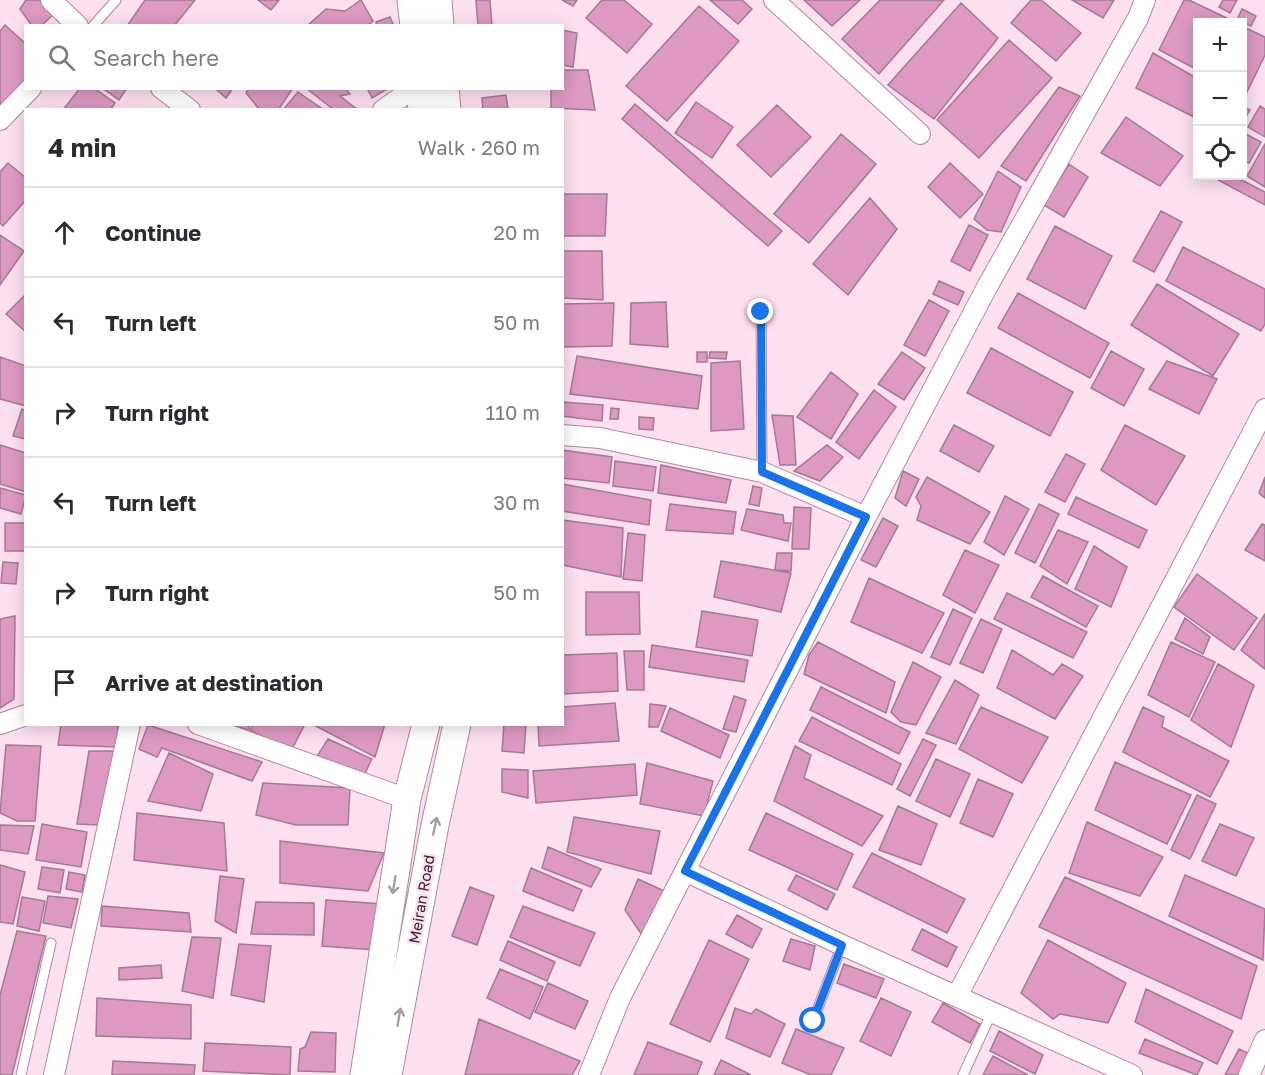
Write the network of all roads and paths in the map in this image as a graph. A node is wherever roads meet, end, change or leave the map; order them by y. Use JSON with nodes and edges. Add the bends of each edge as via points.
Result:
{"nodes":[{"id":1,"x":51,"y":0,"type":"edge"},
{"id":2,"x":116,"y":0,"type":"edge"},
{"id":3,"x":411,"y":0,"type":"edge"},
{"id":4,"x":438,"y":0,"type":"edge"},
{"id":5,"x":774,"y":0,"type":"edge"},
{"id":6,"x":1145,"y":0,"type":"edge"},
{"id":7,"x":76,"y":24,"type":"edge"},
{"id":8,"x":95,"y":24,"type":"edge"},
{"id":9,"x":414,"y":24,"type":"edge"},
{"id":10,"x":440,"y":24,"type":"edge"},
{"id":11,"x":30,"y":90,"type":"edge"},
{"id":12,"x":164,"y":90,"type":"edge"},
{"id":13,"x":411,"y":90,"type":"edge"},
{"id":14,"x":420,"y":90,"type":"edge"},
{"id":15,"x":445,"y":90,"type":"edge"},
{"id":16,"x":187,"y":108,"type":"edge"},
{"id":17,"x":386,"y":108,"type":"edge"},
{"id":18,"x":422,"y":108,"type":"edge"},
{"id":19,"x":447,"y":108,"type":"edge"},
{"id":20,"x":0,"y":120,"type":"edge"},
{"id":21,"x":920,"y":134,"type":"dead end"},
{"id":22,"x":761,"y":312,"type":"dead end"},
{"id":23,"x":1265,"y":409,"type":"edge"},
{"id":24,"x":564,"y":435,"type":"edge"},
{"id":25,"x":762,"y":472,"type":"junction"},
{"id":26,"x":866,"y":517,"type":"junction"},
{"id":27,"x":24,"y":716,"type":"edge"},
{"id":28,"x":0,"y":724,"type":"edge"},
{"id":29,"x":130,"y":726,"type":"edge"},
{"id":30,"x":204,"y":726,"type":"edge"},
{"id":31,"x":425,"y":726,"type":"edge"},
{"id":32,"x":457,"y":726,"type":"edge"},
{"id":33,"x":407,"y":799,"type":"junction"},
{"id":34,"x":685,"y":871,"type":"junction"},
{"id":35,"x":51,"y":943,"type":"dead end"},
{"id":36,"x":842,"y":945,"type":"junction"},
{"id":37,"x":957,"y":996,"type":"junction"},
{"id":38,"x":992,"y":1012,"type":"junction"},
{"id":39,"x":813,"y":1021,"type":"dead end"},
{"id":40,"x":1265,"y":1040,"type":"edge"},
{"id":41,"x":21,"y":1075,"type":"edge"},
{"id":42,"x":54,"y":1075,"type":"edge"},
{"id":43,"x":364,"y":1075,"type":"edge"},
{"id":44,"x":388,"y":1075,"type":"edge"},
{"id":45,"x":589,"y":1075,"type":"edge"},
{"id":46,"x":963,"y":1075,"type":"edge"},
{"id":47,"x":1132,"y":1075,"type":"edge"},
{"id":48,"x":1249,"y":1075,"type":"edge"}],
"edges":[{"from":1,"to":7,"type":"street"},
{"from":2,"to":8,"type":"lane"},
{"from":3,"to":9,"type":"main road"},
{"from":4,"to":10,"type":"main road"},
{"from":5,"to":21,"type":"street"},
{"from":6,"to":26,"type":"street"},
{"from":11,"to":20,"type":"street"},
{"from":12,"to":16,"type":"street"},
{"from":13,"to":17,"type":"street"},
{"from":14,"to":18,"type":"main road"},
{"from":15,"to":19,"type":"main road"},
{"from":22,"to":25,"type":"lane"},
{"from":23,"to":37,"type":"street"},
{"from":24,"to":25,"type":"street","via":[[600,438]]},
{"from":25,"to":26,"type":"street"},
{"from":26,"to":34,"type":"street"},
{"from":27,"to":28,"type":"street"},
{"from":29,"to":42,"type":"street"},
{"from":30,"to":33,"type":"street"},
{"from":31,"to":33,"type":"main road","name":"Meiran Road"},
{"from":44,"to":32,"type":"main road","name":"Meiran Road","one_way":true},
{"from":33,"to":43,"type":"main road","name":"Meiran Road","one_way":true},
{"from":34,"to":36,"type":"street"},
{"from":34,"to":45,"type":"street","via":[[620,998]]},
{"from":35,"to":41,"type":"lane"},
{"from":36,"to":37,"type":"street"},
{"from":36,"to":39,"type":"lane"},
{"from":37,"to":38,"type":"street"},
{"from":38,"to":46,"type":"lane"},
{"from":38,"to":47,"type":"street"},
{"from":40,"to":48,"type":"street"}]}
